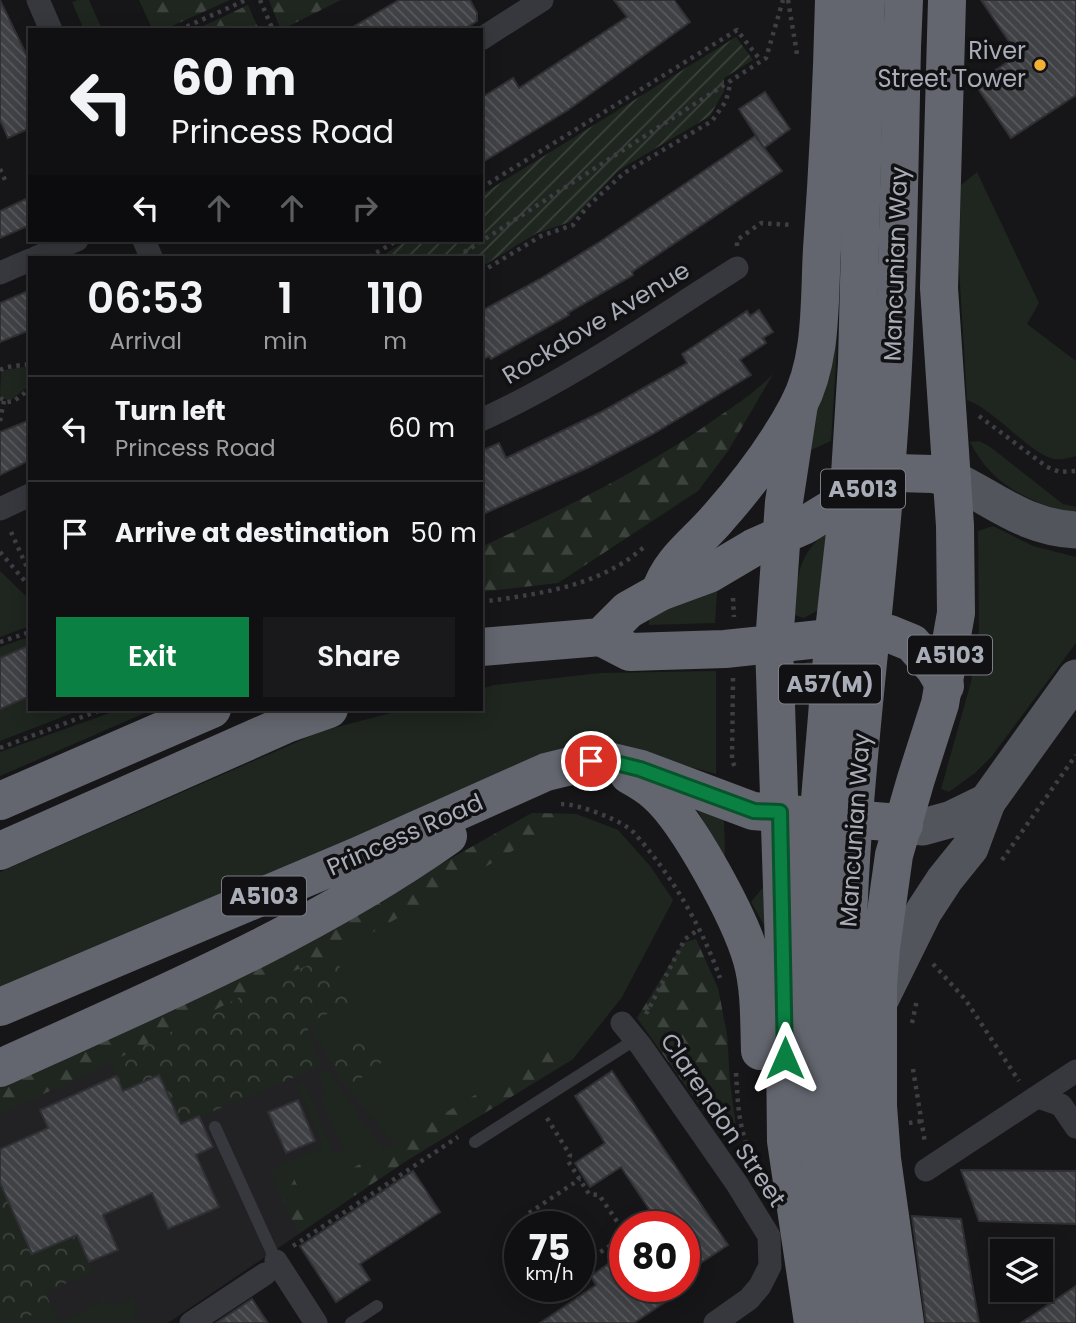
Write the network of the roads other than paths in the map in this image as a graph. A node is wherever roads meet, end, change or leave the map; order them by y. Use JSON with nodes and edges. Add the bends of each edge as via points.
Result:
{"nodes":[{"id":1,"x":38,"y":0,"type":"edge"},
{"id":2,"x":542,"y":0,"type":"edge"},
{"id":3,"x":834,"y":0,"type":"edge"},
{"id":4,"x":866,"y":0,"type":"edge"},
{"id":5,"x":904,"y":0,"type":"edge"},
{"id":6,"x":947,"y":6,"type":"edge"},
{"id":7,"x":50,"y":28,"type":"edge"},
{"id":8,"x":483,"y":38,"type":"edge"},
{"id":9,"x":883,"y":46,"type":"junction"},
{"id":10,"x":72,"y":242,"type":"edge"},
{"id":11,"x":39,"y":256,"type":"edge"},
{"id":12,"x":28,"y":261,"type":"edge"},
{"id":13,"x":737,"y":268,"type":"road end"},
{"id":14,"x":0,"y":273,"type":"edge"},
{"id":15,"x":799,"y":404,"type":"junction"},
{"id":16,"x":483,"y":419,"type":"edge"},
{"id":17,"x":967,"y":488,"type":"junction"},
{"id":18,"x":28,"y":496,"type":"edge"},
{"id":19,"x":0,"y":509,"type":"edge"},
{"id":20,"x":1076,"y":530,"type":"edge"},
{"id":21,"x":782,"y":535,"type":"junction"},
{"id":22,"x":660,"y":592,"type":"junction"},
{"id":23,"x":601,"y":637,"type":"junction"},
{"id":24,"x":774,"y":644,"type":"junction"},
{"id":25,"x":483,"y":647,"type":"edge"},
{"id":26,"x":1076,"y":678,"type":"edge"},
{"id":27,"x":945,"y":686,"type":"junction"},
{"id":28,"x":207,"y":711,"type":"edge"},
{"id":29,"x":323,"y":711,"type":"edge"},
{"id":30,"x":591,"y":761,"type":"junction"},
{"id":31,"x":539,"y":793,"type":"junction"},
{"id":32,"x":0,"y":801,"type":"edge"},
{"id":33,"x":987,"y":802,"type":"junction"},
{"id":34,"x":780,"y":812,"type":"junction"},
{"id":35,"x":904,"y":825,"type":"junction"},
{"id":36,"x":0,"y":851,"type":"edge"},
{"id":37,"x":877,"y":1006,"type":"junction"},
{"id":38,"x":0,"y":1007,"type":"edge"},
{"id":39,"x":629,"y":1032,"type":"joint"},
{"id":40,"x":0,"y":1068,"type":"edge"},
{"id":41,"x":1076,"y":1071,"type":"edge"},
{"id":42,"x":1038,"y":1097,"type":"junction"},
{"id":43,"x":215,"y":1126,"type":"dead end"},
{"id":44,"x":1076,"y":1127,"type":"edge"},
{"id":45,"x":786,"y":1141,"type":"junction"},
{"id":46,"x":475,"y":1142,"type":"dead end"},
{"id":47,"x":926,"y":1170,"type":"dead end"},
{"id":48,"x":271,"y":1267,"type":"junction"},
{"id":49,"x":377,"y":1306,"type":"dead end"},
{"id":50,"x":191,"y":1323,"type":"edge"},
{"id":51,"x":316,"y":1323,"type":"edge"},
{"id":52,"x":351,"y":1323,"type":"edge"},
{"id":53,"x":715,"y":1323,"type":"edge"},
{"id":54,"x":813,"y":1323,"type":"edge"},
{"id":55,"x":838,"y":1323,"type":"edge"},
{"id":56,"x":876,"y":1323,"type":"edge"},
{"id":57,"x":905,"y":1323,"type":"edge"}],
"edges":[{"from":1,"to":7,"type":"street"},
{"from":2,"to":8,"type":"street"},
{"from":3,"to":15,"type":"highway","via":[[818,337]]},
{"from":4,"to":9,"type":"highway","name":"Mancunian Way","number":"A57(M)"},
{"from":5,"to":9,"type":"highway","name":"Mancunian Way","number":"A57(M)"},
{"from":6,"to":17,"type":"highway","via":[[939,288]]},
{"from":9,"to":55,"type":"highway","name":"Mancunian Way","number":"A57(M)","bridge":true,"via":[[813,917],[814,1115]]},
{"from":9,"to":56,"type":"highway","name":"Mancunian Way","number":"A57(M)","bridge":true,"via":[[894,354],[847,959],[854,1149]]},
{"from":10,"to":11,"type":"street"},
{"from":12,"to":14,"type":"street"},
{"from":13,"to":16,"type":"street","name":"Rockdove Avenue","via":[[619,345]]},
{"from":15,"to":21,"type":"highway"},
{"from":15,"to":22,"type":"highway","via":[[748,482],[675,562]]},
{"from":17,"to":20,"type":"main road","via":[[1021,518]]},
{"from":17,"to":21,"type":"highway","number":"A5013","via":[[933,474],[896,473]]},
{"from":17,"to":27,"type":"highway","number":"A5103","via":[[956,550],[956,613]]},
{"from":18,"to":19,"type":"street"},
{"from":21,"to":22,"type":"highway","number":"A5013","via":[[709,574]]},
{"from":21,"to":24,"type":"highway"},
{"from":22,"to":23,"type":"highway","via":[[628,610]]},
{"from":23,"to":24,"type":"highway","number":"A5103","via":[[630,652]]},
{"from":23,"to":25,"type":"highway"},
{"from":24,"to":27,"type":"highway","number":"A5103","via":[[890,634],[912,643]]},
{"from":24,"to":34,"type":"highway"},
{"from":26,"to":33,"type":"main road","number":"A5103"},
{"from":27,"to":35,"type":"highway","number":"A5103"},
{"from":28,"to":32,"type":"highway"},
{"from":29,"to":36,"type":"highway"},
{"from":30,"to":31,"type":"highway","name":"Princess Road","number":"A5103","via":[[546,772]]},
{"from":30,"to":34,"type":"highway","name":"Princess Road","number":"A5103","via":[[640,769],[754,811]]},
{"from":30,"to":45,"type":"highway","via":[[633,777],[657,794],[685,830],[733,911],[743,931],[758,994],[761,1074]]},
{"from":31,"to":38,"type":"highway","name":"Princess Road","number":"A5103","via":[[360,855]]},
{"from":31,"to":40,"type":"highway","via":[[437,844],[346,903],[254,951]]},
{"from":33,"to":35,"type":"main road","number":"A5103","via":[[922,827]]},
{"from":33,"to":37,"type":"main road","via":[[971,848],[925,911]]},
{"from":34,"to":35,"type":"highway","number":"A5103"},
{"from":34,"to":45,"type":"highway"},
{"from":35,"to":37,"type":"highway","name":"Mancunian Way","number":"A5103","via":[[891,870]]},
{"from":37,"to":57,"type":"highway","name":"Mancunian Way","number":"A5103","via":[[882,1159]]},
{"from":39,"to":46,"type":"lane"},
{"from":39,"to":53,"type":"street","name":"Clarendon Street","via":[[769,1236],[770,1266],[760,1286]]},
{"from":41,"to":42,"type":"street"},
{"from":42,"to":44,"type":"street","via":[[1061,1105]]},
{"from":42,"to":47,"type":"street"},
{"from":43,"to":48,"type":"lane"},
{"from":45,"to":54,"type":"highway"},
{"from":48,"to":50,"type":"street"},
{"from":48,"to":51,"type":"street"},
{"from":49,"to":52,"type":"lane"}]}
